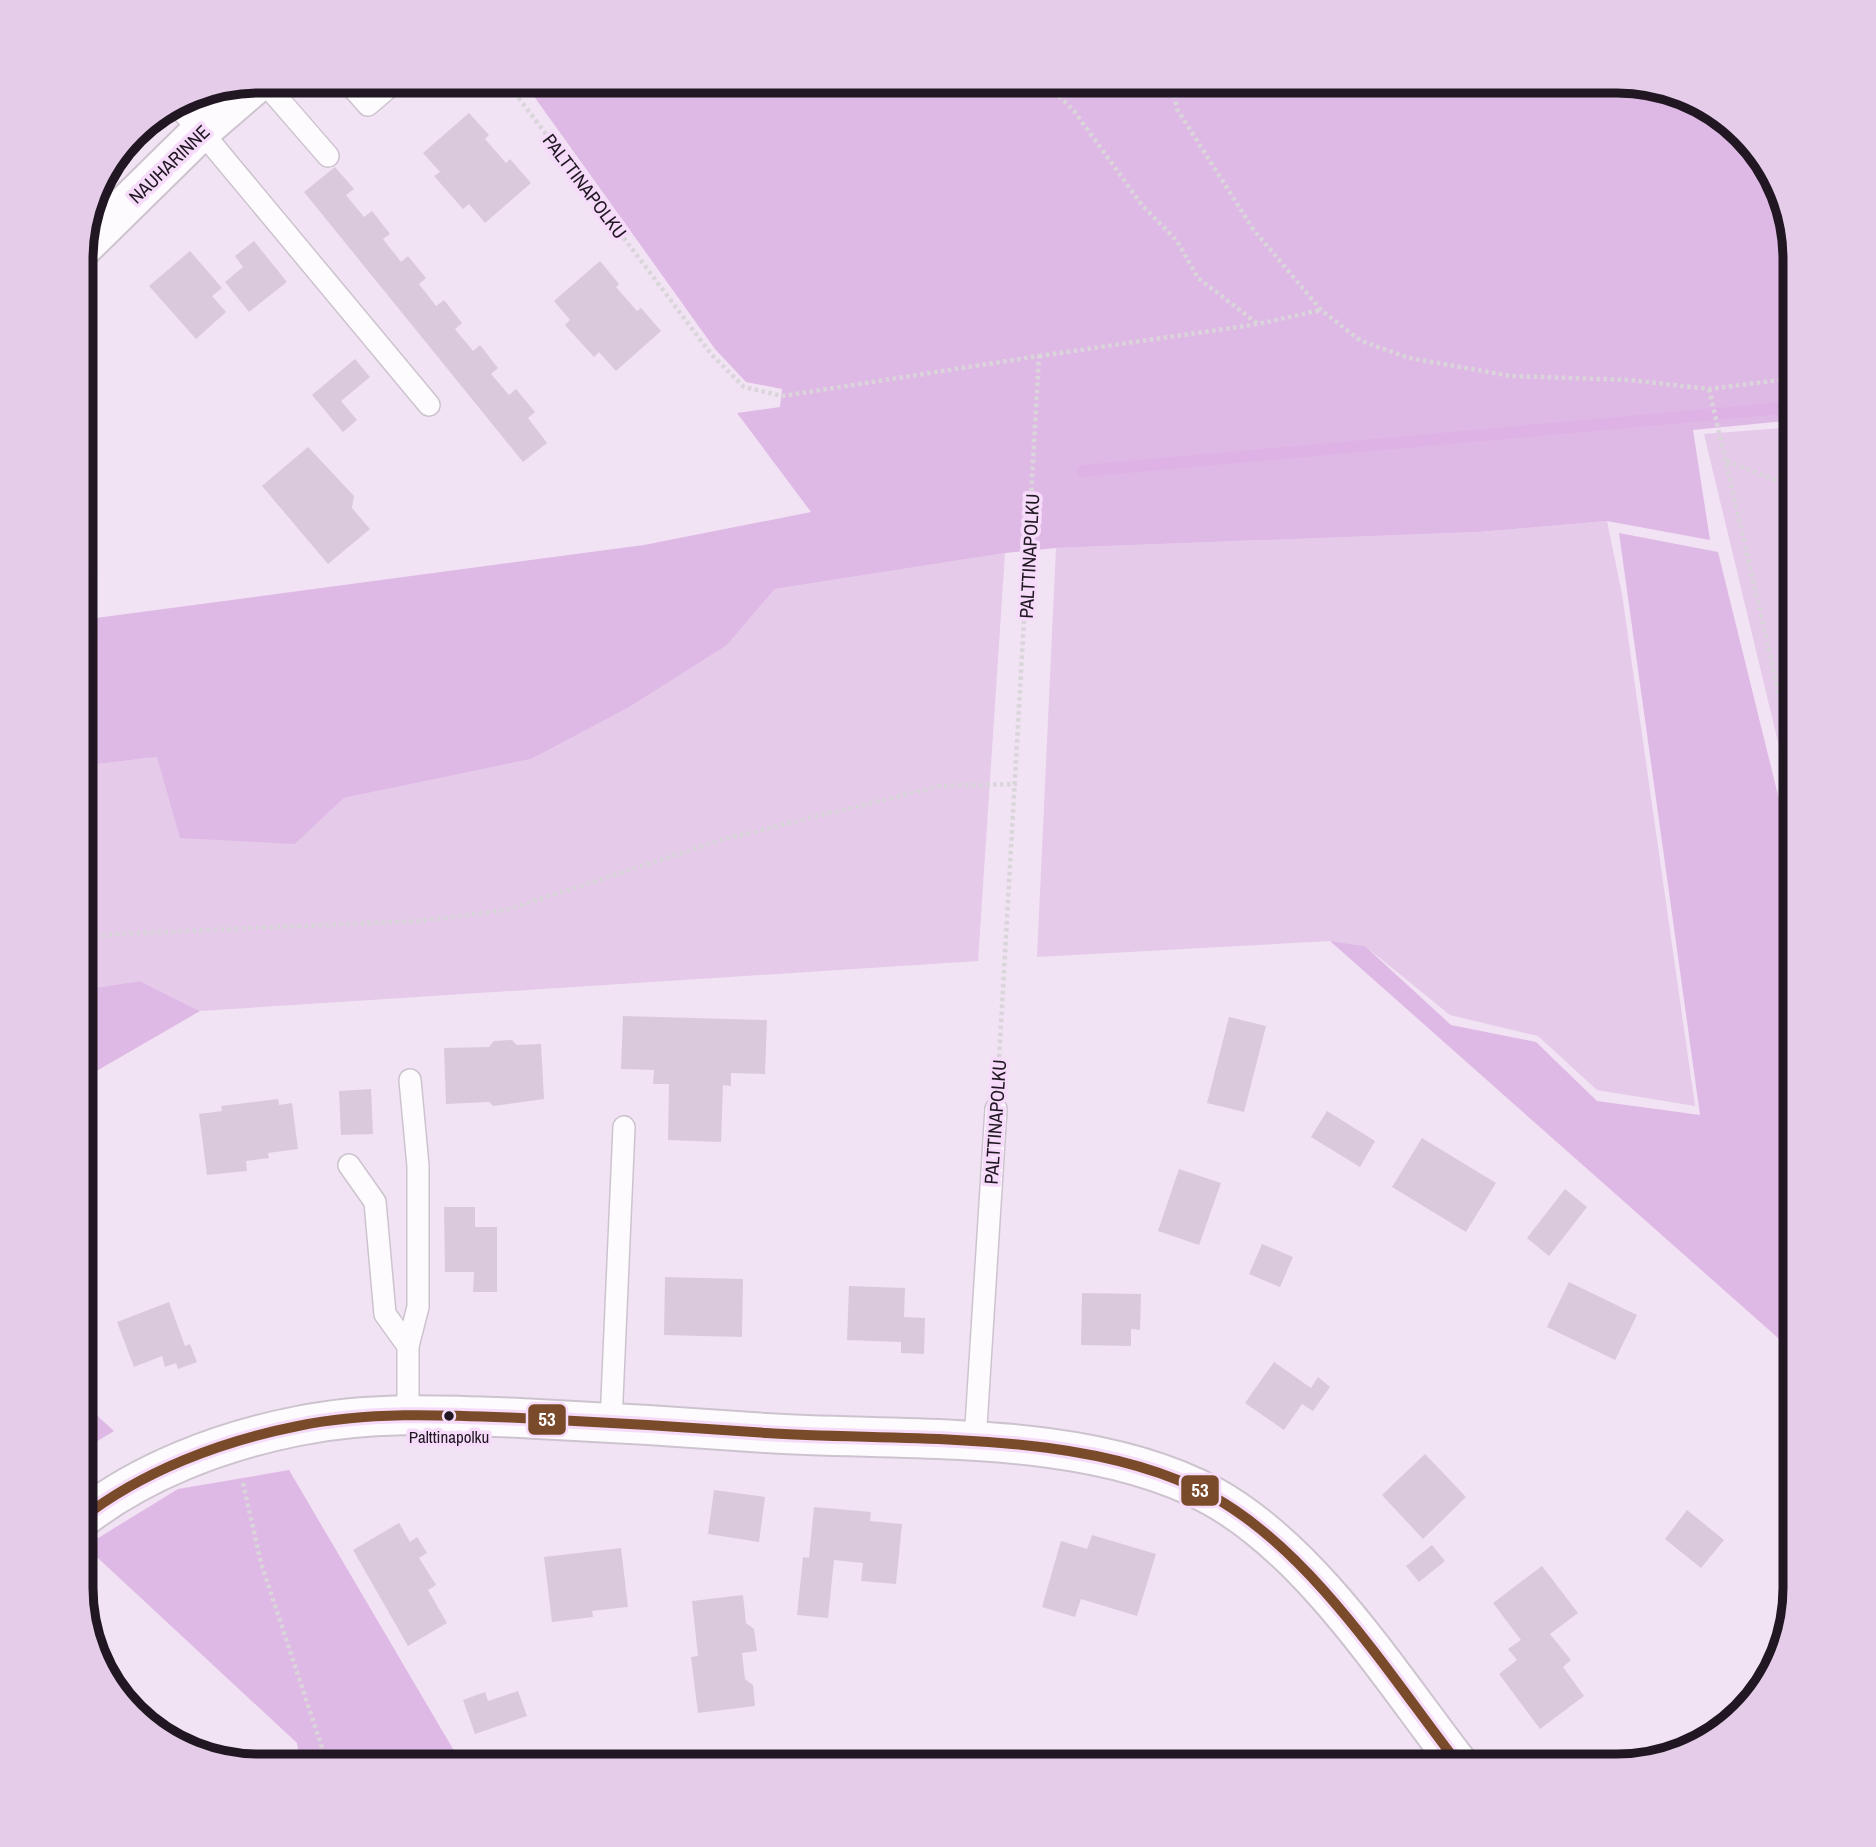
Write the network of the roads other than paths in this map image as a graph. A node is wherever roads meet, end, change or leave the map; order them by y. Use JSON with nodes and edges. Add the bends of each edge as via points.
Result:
{"nodes":[{"id":1,"x":245,"y":93,"type":"edge"},
{"id":2,"x":272,"y":93,"type":"edge"},
{"id":3,"x":358,"y":93,"type":"edge"},
{"id":4,"x":381,"y":93,"type":"edge"},
{"id":5,"x":182,"y":112,"type":"edge"},
{"id":6,"x":201,"y":131,"type":"junction"},
{"id":7,"x":328,"y":156,"type":"dead end"},
{"id":8,"x":94,"y":236,"type":"edge"},
{"id":9,"x":429,"y":405,"type":"dead end"},
{"id":10,"x":410,"y":1080,"type":"dead end"},
{"id":11,"x":996,"y":1109,"type":"road end"},
{"id":12,"x":624,"y":1126,"type":"dead end"},
{"id":13,"x":349,"y":1165,"type":"dead end"},
{"id":14,"x":408,"y":1346,"type":"junction"},
{"id":15,"x":408,"y":1413,"type":"junction"},
{"id":16,"x":611,"y":1422,"type":"junction"},
{"id":17,"x":975,"y":1442,"type":"junction"},
{"id":18,"x":93,"y":1511,"type":"edge"},
{"id":19,"x":1451,"y":1754,"type":"edge"}],
"edges":[{"from":1,"to":6,"type":"street","name":"NAUHARINNE"},
{"from":2,"to":7,"type":"lane"},
{"from":3,"to":4,"type":"lane","via":[[368,105]]},
{"from":5,"to":6,"type":"lane"},
{"from":6,"to":8,"type":"street","name":"NAUHARINNE"},
{"from":6,"to":9,"type":"lane"},
{"from":10,"to":14,"type":"lane","via":[[418,1166],[418,1307]]},
{"from":11,"to":17,"type":"lane","name":"PALTTINAPOLKU"},
{"from":12,"to":16,"type":"lane"},
{"from":13,"to":14,"type":"lane","via":[[375,1202],[385,1314]]},
{"from":14,"to":15,"type":"lane"},
{"from":15,"to":16,"type":"street"},
{"from":15,"to":18,"type":"street","via":[[299,1425],[234,1442],[157,1471]]},
{"from":16,"to":17,"type":"street"},
{"from":17,"to":19,"type":"street","via":[[1110,1458],[1182,1482],[1242,1515],[1275,1540],[1342,1613]]}]}
